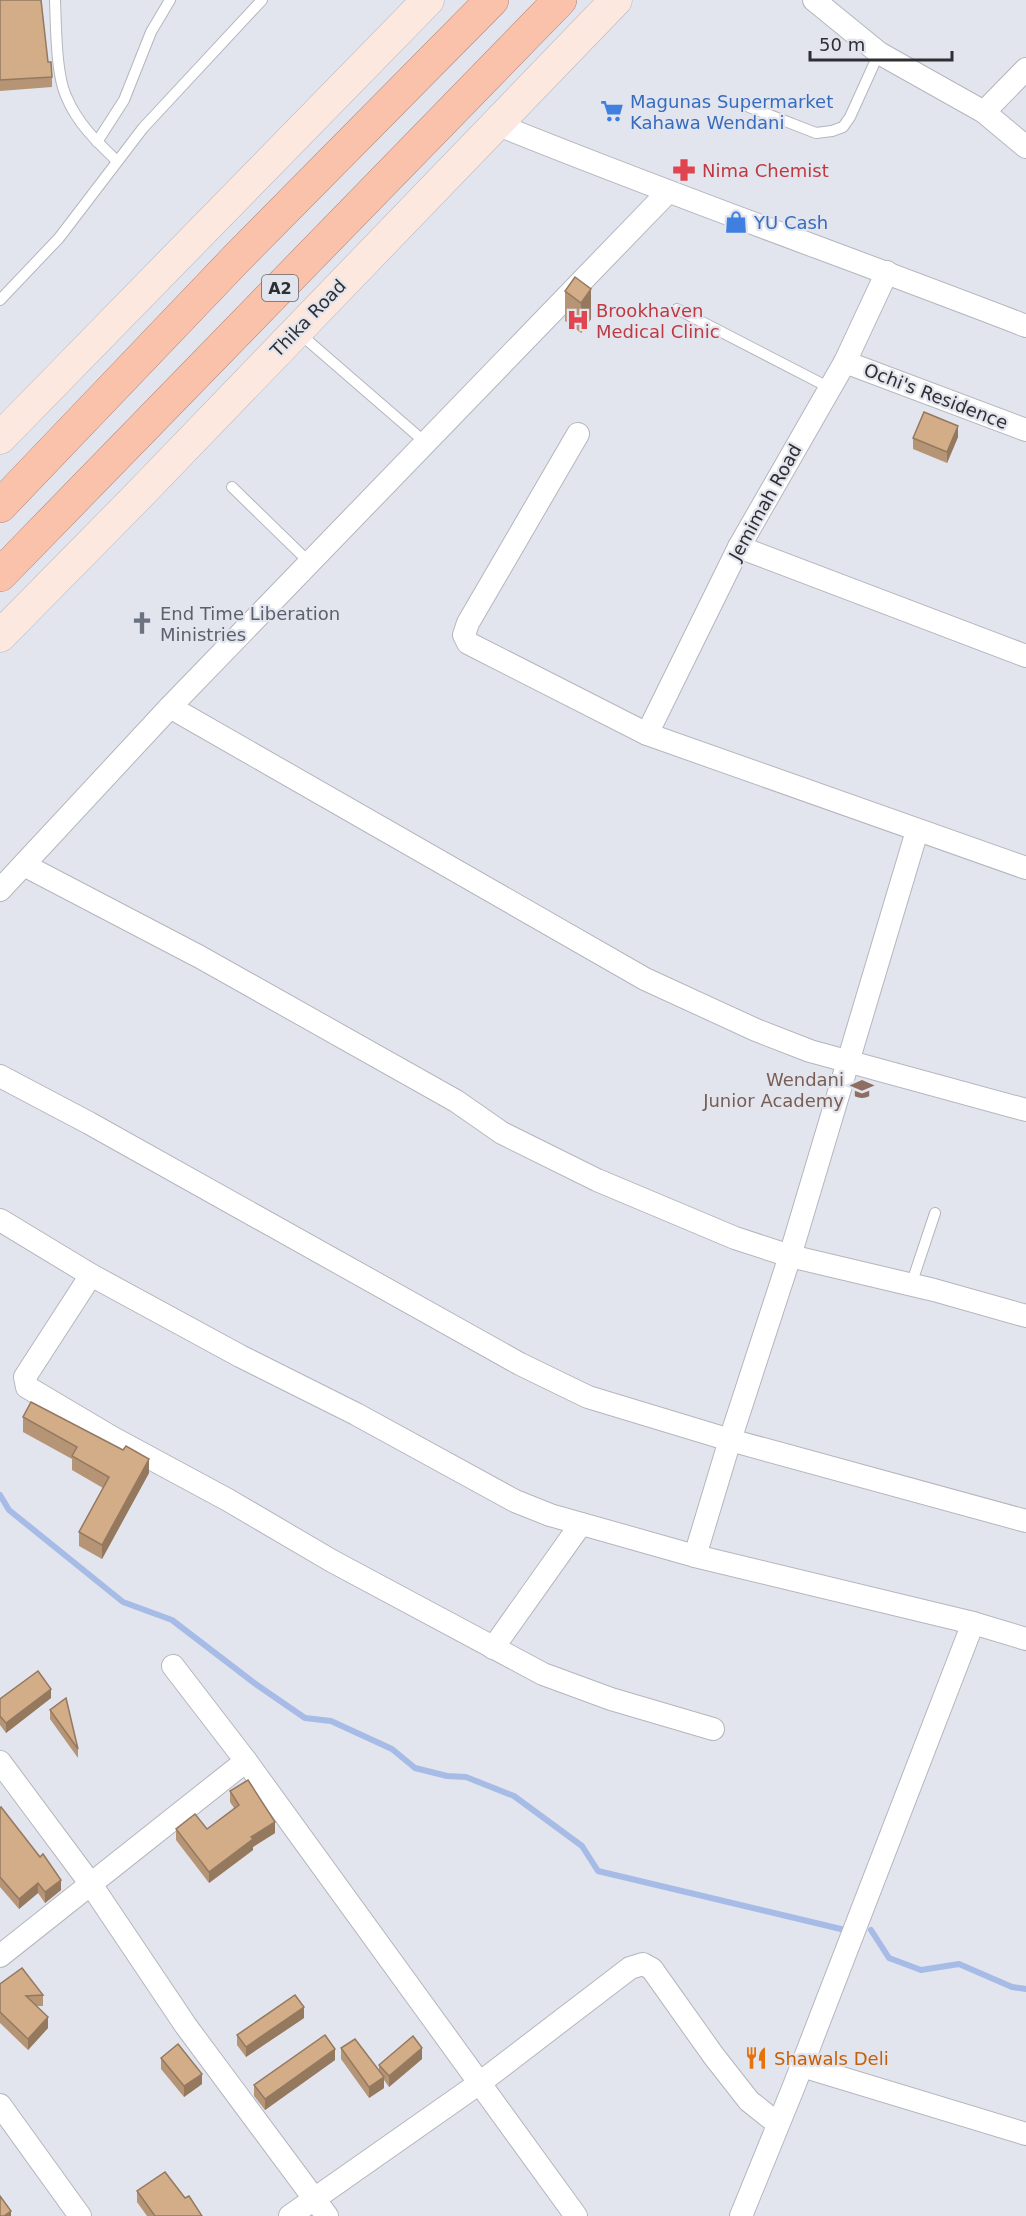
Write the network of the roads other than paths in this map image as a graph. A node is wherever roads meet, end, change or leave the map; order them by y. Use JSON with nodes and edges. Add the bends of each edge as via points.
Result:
{"nodes":[{"id":1,"x":55,"y":0,"type":"edge"},
{"id":2,"x":170,"y":0,"type":"edge"},
{"id":3,"x":262,"y":0,"type":"edge"},
{"id":4,"x":428,"y":0,"type":"edge"},
{"id":5,"x":464,"y":0,"type":"edge"},
{"id":6,"x":492,"y":0,"type":"edge"},
{"id":7,"x":560,"y":0,"type":"edge"},
{"id":8,"x":616,"y":0,"type":"edge"},
{"id":9,"x":815,"y":0,"type":"edge"},
{"id":10,"x":879,"y":53,"type":"junction"},
{"id":11,"x":429,"y":64,"type":"junction"},
{"id":12,"x":1026,"y":69,"type":"edge"},
{"id":13,"x":749,"y":107,"type":"dead end"},
{"id":14,"x":984,"y":112,"type":"junction"},
{"id":15,"x":496,"y":124,"type":"junction"},
{"id":16,"x":97,"y":142,"type":"junction"},
{"id":17,"x":1026,"y":147,"type":"edge"},
{"id":18,"x":117,"y":161,"type":"junction"},
{"id":19,"x":668,"y":192,"type":"junction"},
{"id":20,"x":887,"y":272,"type":"junction"},
{"id":21,"x":0,"y":300,"type":"edge"},
{"id":22,"x":677,"y":309,"type":"dead end"},
{"id":23,"x":1026,"y":326,"type":"edge"},
{"id":24,"x":297,"y":330,"type":"junction"},
{"id":25,"x":845,"y":362,"type":"junction"},
{"id":26,"x":830,"y":388,"type":"junction"},
{"id":27,"x":1026,"y":430,"type":"edge"},
{"id":28,"x":578,"y":434,"type":"dead end"},
{"id":29,"x":0,"y":438,"type":"edge"},
{"id":30,"x":426,"y":443,"type":"junction"},
{"id":31,"x":232,"y":487,"type":"dead end"},
{"id":32,"x":0,"y":506,"type":"edge"},
{"id":33,"x":739,"y":547,"type":"junction"},
{"id":34,"x":310,"y":563,"type":"junction"},
{"id":35,"x":0,"y":575,"type":"edge"},
{"id":36,"x":0,"y":636,"type":"edge"},
{"id":37,"x":1026,"y":656,"type":"edge"},
{"id":38,"x":170,"y":707,"type":"junction"},
{"id":39,"x":647,"y":734,"type":"junction"},
{"id":40,"x":917,"y":831,"type":"junction"},
{"id":41,"x":24,"y":865,"type":"junction"},
{"id":42,"x":1026,"y":868,"type":"edge"},
{"id":43,"x":0,"y":890,"type":"edge"},
{"id":44,"x":847,"y":1062,"type":"junction"},
{"id":45,"x":0,"y":1076,"type":"edge"},
{"id":46,"x":1025,"y":1106,"type":"edge"},
{"id":47,"x":935,"y":1213,"type":"dead end"},
{"id":48,"x":0,"y":1220,"type":"edge"},
{"id":49,"x":790,"y":1256,"type":"junction"},
{"id":50,"x":91,"y":1275,"type":"junction"},
{"id":51,"x":911,"y":1285,"type":"junction"},
{"id":52,"x":1026,"y":1317,"type":"edge"},
{"id":53,"x":730,"y":1440,"type":"junction"},
{"id":54,"x":1026,"y":1521,"type":"edge"},
{"id":55,"x":580,"y":1524,"type":"junction"},
{"id":56,"x":695,"y":1557,"type":"junction"},
{"id":57,"x":973,"y":1623,"type":"junction"},
{"id":58,"x":1026,"y":1639,"type":"edge"},
{"id":59,"x":493,"y":1648,"type":"junction"},
{"id":60,"x":173,"y":1666,"type":"dead end"},
{"id":61,"x":713,"y":1729,"type":"dead end"},
{"id":62,"x":246,"y":1761,"type":"junction"},
{"id":63,"x":0,"y":1762,"type":"edge"},
{"id":64,"x":90,"y":1883,"type":"junction"},
{"id":65,"x":0,"y":1956,"type":"edge"},
{"id":66,"x":802,"y":2066,"type":"junction"},
{"id":67,"x":481,"y":2082,"type":"junction"},
{"id":68,"x":0,"y":2105,"type":"edge"},
{"id":69,"x":778,"y":2124,"type":"junction"},
{"id":70,"x":1026,"y":2134,"type":"edge"},
{"id":71,"x":321,"y":2207,"type":"edge"},
{"id":72,"x":80,"y":2216,"type":"edge"},
{"id":73,"x":290,"y":2216,"type":"edge"},
{"id":74,"x":576,"y":2216,"type":"edge"},
{"id":75,"x":741,"y":2216,"type":"edge"}],
"edges":[{"from":1,"to":16,"type":"lane","via":[[58,59],[65,95]]},
{"from":2,"to":16,"type":"lane","via":[[151,32],[124,100]]},
{"from":3,"to":18,"type":"lane","via":[[142,128]]},
{"from":4,"to":29,"type":"main road"},
{"from":5,"to":11,"type":"highway"},
{"from":6,"to":11,"type":"highway"},
{"from":7,"to":35,"type":"highway","number":"A2"},
{"from":8,"to":15,"type":"main road","name":"Thika Road"},
{"from":9,"to":10,"type":"street"},
{"from":10,"to":13,"type":"lane","via":[[843,127],[816,133]]},
{"from":10,"to":14,"type":"street"},
{"from":11,"to":32,"type":"highway"},
{"from":12,"to":14,"type":"street"},
{"from":14,"to":17,"type":"street"},
{"from":15,"to":19,"type":"street"},
{"from":15,"to":24,"type":"main road","name":"Thika Road"},
{"from":16,"to":18,"type":"lane"},
{"from":18,"to":21,"type":"lane","via":[[59,238]]},
{"from":19,"to":20,"type":"street"},
{"from":19,"to":30,"type":"street"},
{"from":20,"to":23,"type":"street"},
{"from":20,"to":25,"type":"street","name":"Jemimah Road"},
{"from":22,"to":26,"type":"lane"},
{"from":24,"to":30,"type":"lane"},
{"from":24,"to":36,"type":"main road","name":"Thika Road"},
{"from":25,"to":26,"type":"street","name":"Jemimah Road"},
{"from":25,"to":27,"type":"street","name":"Ochi's Residence"},
{"from":26,"to":33,"type":"street","name":"Jemimah Road"},
{"from":28,"to":39,"type":"street","via":[[464,635],[468,643]]},
{"from":30,"to":34,"type":"street"},
{"from":31,"to":34,"type":"lane"},
{"from":33,"to":37,"type":"street"},
{"from":33,"to":39,"type":"street","name":"Jemimah Road"},
{"from":34,"to":38,"type":"street"},
{"from":38,"to":41,"type":"street"},
{"from":38,"to":44,"type":"street","via":[[645,979],[756,1030]]},
{"from":39,"to":40,"type":"street"},
{"from":40,"to":42,"type":"street"},
{"from":40,"to":44,"type":"street"},
{"from":41,"to":43,"type":"street"},
{"from":41,"to":49,"type":"street","via":[[200,957],[456,1101],[502,1133],[661,1208]]},
{"from":44,"to":46,"type":"street"},
{"from":44,"to":49,"type":"street"},
{"from":45,"to":53,"type":"street","via":[[561,1385],[588,1397]]},
{"from":47,"to":51,"type":"lane"},
{"from":48,"to":50,"type":"street"},
{"from":49,"to":51,"type":"street"},
{"from":49,"to":53,"type":"street"},
{"from":50,"to":55,"type":"street","via":[[515,1500]]},
{"from":50,"to":59,"type":"street","via":[[25,1377],[27,1387]]},
{"from":51,"to":52,"type":"street"},
{"from":53,"to":54,"type":"street"},
{"from":53,"to":56,"type":"street"},
{"from":55,"to":56,"type":"street"},
{"from":55,"to":59,"type":"street"},
{"from":56,"to":57,"type":"street"},
{"from":57,"to":58,"type":"street"},
{"from":57,"to":66,"type":"street"},
{"from":59,"to":61,"type":"street","via":[[543,1674]]},
{"from":60,"to":62,"type":"street"},
{"from":62,"to":64,"type":"street"},
{"from":62,"to":67,"type":"street"},
{"from":63,"to":64,"type":"street"},
{"from":64,"to":65,"type":"street"},
{"from":64,"to":71,"type":"street","via":[[186,2026]]},
{"from":66,"to":69,"type":"street"},
{"from":66,"to":70,"type":"street"},
{"from":67,"to":69,"type":"street","via":[[630,1968],[643,1964],[652,1969],[749,2101]]},
{"from":67,"to":71,"type":"street"},
{"from":67,"to":74,"type":"street"},
{"from":68,"to":72,"type":"street"},
{"from":69,"to":75,"type":"street"},
{"from":71,"to":73,"type":"street"}]}
